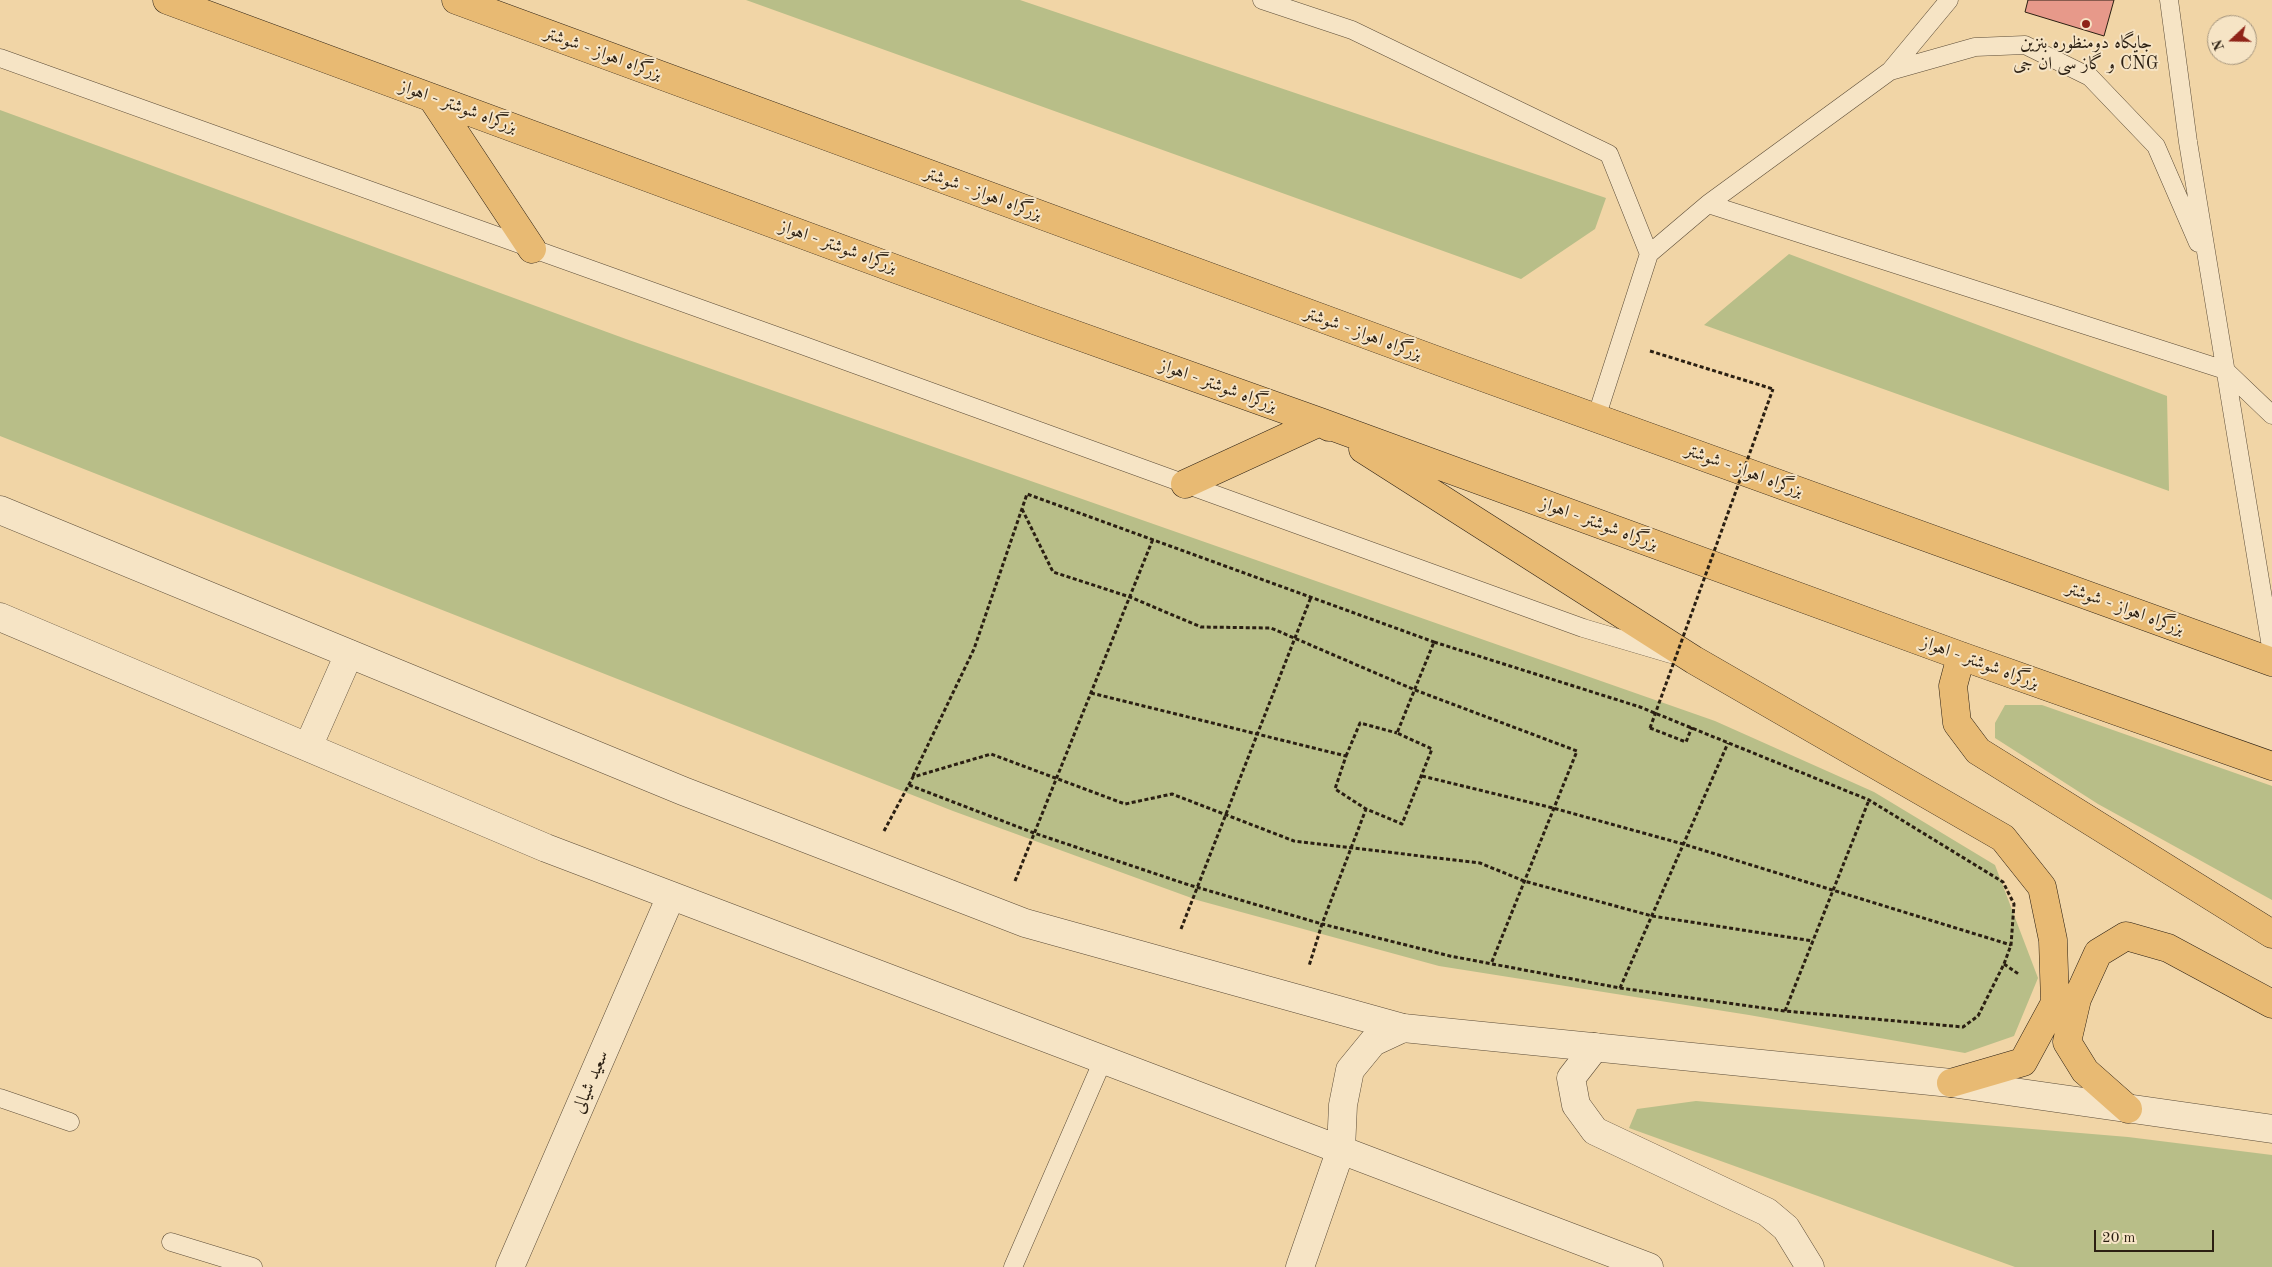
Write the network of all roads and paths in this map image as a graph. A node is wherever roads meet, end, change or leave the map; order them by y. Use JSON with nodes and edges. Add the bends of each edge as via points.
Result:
{"nodes":[{"id":1,"x":167,"y":0,"type":"edge"},
{"id":2,"x":456,"y":0,"type":"edge"},
{"id":3,"x":1262,"y":0,"type":"edge"},
{"id":4,"x":1949,"y":0,"type":"edge"},
{"id":5,"x":2170,"y":0,"type":"edge"},
{"id":6,"x":0,"y":58,"type":"edge"},
{"id":7,"x":1890,"y":71,"type":"junction"},
{"id":8,"x":432,"y":98,"type":"junction"},
{"id":9,"x":1708,"y":204,"type":"junction"},
{"id":10,"x":532,"y":248,"type":"junction"},
{"id":11,"x":1648,"y":254,"type":"junction"},
{"id":12,"x":2208,"y":266,"type":"junction"},
{"id":13,"x":1621,"y":342,"type":"junction"},
{"id":14,"x":2226,"y":370,"type":"junction"},
{"id":15,"x":2272,"y":414,"type":"edge"},
{"id":16,"x":1596,"y":418,"type":"junction"},
{"id":17,"x":1320,"y":422,"type":"junction"},
{"id":18,"x":1185,"y":484,"type":"junction"},
{"id":19,"x":1022,"y":509,"type":"junction"},
{"id":20,"x":0,"y":510,"type":"edge"},
{"id":21,"x":1153,"y":539,"type":"junction"},
{"id":22,"x":1130,"y":597,"type":"junction"},
{"id":23,"x":1311,"y":597,"type":"junction"},
{"id":24,"x":2,"y":621,"type":"edge"},
{"id":25,"x":1295,"y":638,"type":"junction"},
{"id":26,"x":1434,"y":642,"type":"junction"},
{"id":27,"x":2272,"y":653,"type":"edge"},
{"id":28,"x":349,"y":654,"type":"junction"},
{"id":29,"x":1961,"y":656,"type":"junction"},
{"id":30,"x":1694,"y":660,"type":"junction"},
{"id":31,"x":2272,"y":662,"type":"edge"},
{"id":32,"x":1415,"y":690,"type":"junction"},
{"id":33,"x":1091,"y":693,"type":"junction"},
{"id":34,"x":1692,"y":727,"type":"junction"},
{"id":35,"x":1258,"y":734,"type":"junction"},
{"id":36,"x":1397,"y":734,"type":"junction"},
{"id":37,"x":1728,"y":743,"type":"junction"},
{"id":38,"x":308,"y":747,"type":"junction"},
{"id":39,"x":1346,"y":756,"type":"junction"},
{"id":40,"x":2272,"y":766,"type":"edge"},
{"id":41,"x":1422,"y":776,"type":"junction"},
{"id":42,"x":913,"y":777,"type":"junction"},
{"id":43,"x":1057,"y":778,"type":"junction"},
{"id":44,"x":909,"y":785,"type":"junction"},
{"id":45,"x":1869,"y":800,"type":"junction"},
{"id":46,"x":1553,"y":808,"type":"junction"},
{"id":47,"x":1366,"y":809,"type":"junction"},
{"id":48,"x":1226,"y":815,"type":"junction"},
{"id":49,"x":1034,"y":833,"type":"junction"},
{"id":50,"x":1683,"y":844,"type":"junction"},
{"id":51,"x":1351,"y":847,"type":"junction"},
{"id":52,"x":868,"y":863,"type":"junction"},
{"id":53,"x":1524,"y":881,"type":"junction"},
{"id":54,"x":1196,"y":887,"type":"junction"},
{"id":55,"x":1833,"y":890,"type":"junction"},
{"id":56,"x":671,"y":896,"type":"junction"},
{"id":57,"x":1002,"y":914,"type":"junction"},
{"id":58,"x":1652,"y":916,"type":"junction"},
{"id":59,"x":1322,"y":924,"type":"junction"},
{"id":60,"x":2272,"y":934,"type":"edge"},
{"id":61,"x":1813,"y":941,"type":"junction"},
{"id":62,"x":2011,"y":945,"type":"junction"},
{"id":63,"x":1170,"y":963,"type":"junction"},
{"id":64,"x":1491,"y":964,"type":"junction"},
{"id":65,"x":1620,"y":988,"type":"junction"},
{"id":66,"x":1299,"y":998,"type":"junction"},
{"id":67,"x":2272,"y":1004,"type":"edge"},
{"id":68,"x":1785,"y":1010,"type":"junction"},
{"id":69,"x":1403,"y":1028,"type":"junction"},
{"id":70,"x":1595,"y":1047,"type":"junction"},
{"id":71,"x":1103,"y":1060,"type":"junction"},
{"id":72,"x":1951,"y":1083,"type":"junction"},
{"id":73,"x":0,"y":1098,"type":"edge"},
{"id":74,"x":2128,"y":1108,"type":"junction"},
{"id":75,"x":70,"y":1122,"type":"dead end"},
{"id":76,"x":2272,"y":1129,"type":"edge"},
{"id":77,"x":1341,"y":1149,"type":"junction"},
{"id":78,"x":171,"y":1242,"type":"dead end"},
{"id":79,"x":252,"y":1267,"type":"edge"},
{"id":80,"x":510,"y":1267,"type":"edge"},
{"id":81,"x":1013,"y":1267,"type":"edge"},
{"id":82,"x":1300,"y":1267,"type":"edge"},
{"id":83,"x":1648,"y":1267,"type":"edge"},
{"id":84,"x":1810,"y":1267,"type":"edge"}],
"edges":[{"from":1,"to":8,"type":"highway","name":"بزرگراه شوشتر - اهواز"},
{"from":2,"to":16,"type":"highway","name":"بزرگراه اهواز - شوشتر"},
{"from":3,"to":11,"type":"lane","via":[[1352,30],[1609,154]]},
{"from":4,"to":7,"type":"lane"},
{"from":5,"to":12,"type":"lane"},
{"from":6,"to":10,"type":"lane"},
{"from":7,"to":9,"type":"lane"},
{"from":7,"to":12,"type":"lane","via":[[1975,47],[2024,45],[2090,76],[2156,146]]},
{"from":8,"to":10,"type":"highway"},
{"from":8,"to":17,"type":"highway","name":"بزرگراه شوشتر - اهواز"},
{"from":9,"to":11,"type":"lane"},
{"from":9,"to":14,"type":"lane"},
{"from":10,"to":18,"type":"lane"},
{"from":11,"to":13,"type":"lane"},
{"from":12,"to":14,"type":"lane"},
{"from":13,"to":16,"type":"lane"},
{"from":13,"to":34,"type":"path","bridge":true,"via":[[1773,389],[1650,728],[1686,742]]},
{"from":14,"to":15,"type":"lane"},
{"from":14,"to":27,"type":"lane"},
{"from":16,"to":31,"type":"highway","name":"بزرگراه اهواز - شوشتر"},
{"from":17,"to":18,"type":"highway"},
{"from":17,"to":29,"type":"highway","name":"بزرگراه شوشتر - اهواز"},
{"from":17,"to":30,"type":"highway"},
{"from":18,"to":30,"type":"lane","via":[[1583,628]]},
{"from":19,"to":21,"type":"path","via":[[1027,494]]},
{"from":19,"to":22,"type":"path","via":[[1053,572]]},
{"from":19,"to":42,"type":"path","via":[[974,649]]},
{"from":20,"to":28,"type":"street"},
{"from":21,"to":22,"type":"path"},
{"from":21,"to":23,"type":"path"},
{"from":22,"to":25,"type":"path","via":[[1201,628],[1271,628]]},
{"from":22,"to":33,"type":"path"},
{"from":23,"to":25,"type":"path"},
{"from":23,"to":26,"type":"path"},
{"from":24,"to":38,"type":"street"},
{"from":25,"to":32,"type":"path"},
{"from":25,"to":35,"type":"path"},
{"from":26,"to":32,"type":"path"},
{"from":26,"to":34,"type":"path","via":[[1640,707]]},
{"from":28,"to":38,"type":"street"},
{"from":28,"to":52,"type":"street"},
{"from":29,"to":40,"type":"highway","name":"بزرگراه شوشتر - اهواز"},
{"from":29,"to":60,"type":"highway","via":[[1954,686],[1957,723],[1978,751]]},
{"from":30,"to":72,"type":"highway","via":[[2003,838],[2042,887],[2053,940],[2055,1003],[2023,1062]]},
{"from":32,"to":36,"type":"path"},
{"from":32,"to":46,"type":"path","via":[[1577,751]]},
{"from":33,"to":35,"type":"path"},
{"from":33,"to":43,"type":"path"},
{"from":34,"to":37,"type":"path"},
{"from":35,"to":39,"type":"path"},
{"from":35,"to":48,"type":"path"},
{"from":36,"to":39,"type":"path","via":[[1360,723]]},
{"from":36,"to":41,"type":"path","via":[[1432,750]]},
{"from":37,"to":45,"type":"path"},
{"from":37,"to":50,"type":"path"},
{"from":38,"to":56,"type":"street","via":[[546,848]]},
{"from":39,"to":47,"type":"path","via":[[1335,789]]},
{"from":41,"to":46,"type":"path"},
{"from":41,"to":47,"type":"path","via":[[1402,824]]},
{"from":42,"to":43,"type":"path","via":[[991,754]]},
{"from":42,"to":44,"type":"path"},
{"from":43,"to":48,"type":"path","via":[[1125,804],[1172,794]]},
{"from":43,"to":49,"type":"path"},
{"from":44,"to":49,"type":"path"},
{"from":44,"to":52,"type":"path"},
{"from":45,"to":55,"type":"path"},
{"from":45,"to":62,"type":"path","via":[[2003,882],[2014,904]]},
{"from":46,"to":50,"type":"path"},
{"from":46,"to":53,"type":"path"},
{"from":47,"to":51,"type":"path"},
{"from":48,"to":51,"type":"path","via":[[1294,841]]},
{"from":48,"to":54,"type":"path"},
{"from":49,"to":54,"type":"path"},
{"from":49,"to":57,"type":"path"},
{"from":50,"to":55,"type":"path"},
{"from":50,"to":58,"type":"path"},
{"from":51,"to":53,"type":"path","via":[[1480,863]]},
{"from":51,"to":59,"type":"path"},
{"from":52,"to":57,"type":"street"},
{"from":53,"to":58,"type":"path"},
{"from":53,"to":64,"type":"path"},
{"from":54,"to":59,"type":"path"},
{"from":54,"to":63,"type":"path"},
{"from":55,"to":61,"type":"path"},
{"from":55,"to":62,"type":"path"},
{"from":56,"to":71,"type":"street"},
{"from":56,"to":80,"type":"street","name":"سعید شیالی"},
{"from":57,"to":63,"type":"street"},
{"from":58,"to":61,"type":"path"},
{"from":58,"to":65,"type":"path"},
{"from":59,"to":64,"type":"path"},
{"from":59,"to":66,"type":"path"},
{"from":61,"to":68,"type":"path"},
{"from":62,"to":68,"type":"path","via":[[1978,1016],[1963,1027]]},
{"from":63,"to":66,"type":"street"},
{"from":64,"to":65,"type":"path"},
{"from":65,"to":68,"type":"path"},
{"from":66,"to":69,"type":"street"},
{"from":67,"to":74,"type":"highway","via":[[2168,948],[2126,936],[2098,953],[2077,999],[2067,1042],[2085,1071]]},
{"from":69,"to":70,"type":"street"},
{"from":69,"to":77,"type":"street","via":[[1373,1042],[1350,1070],[1343,1105]]},
{"from":70,"to":72,"type":"street"},
{"from":70,"to":84,"type":"street","via":[[1571,1078],[1576,1105],[1595,1131],[1767,1212],[1786,1228]]},
{"from":71,"to":77,"type":"street"},
{"from":71,"to":81,"type":"lane"},
{"from":72,"to":74,"type":"street"},
{"from":73,"to":75,"type":"lane"},
{"from":74,"to":76,"type":"street"},
{"from":77,"to":82,"type":"street"},
{"from":77,"to":83,"type":"street"},
{"from":78,"to":79,"type":"lane"}]}
